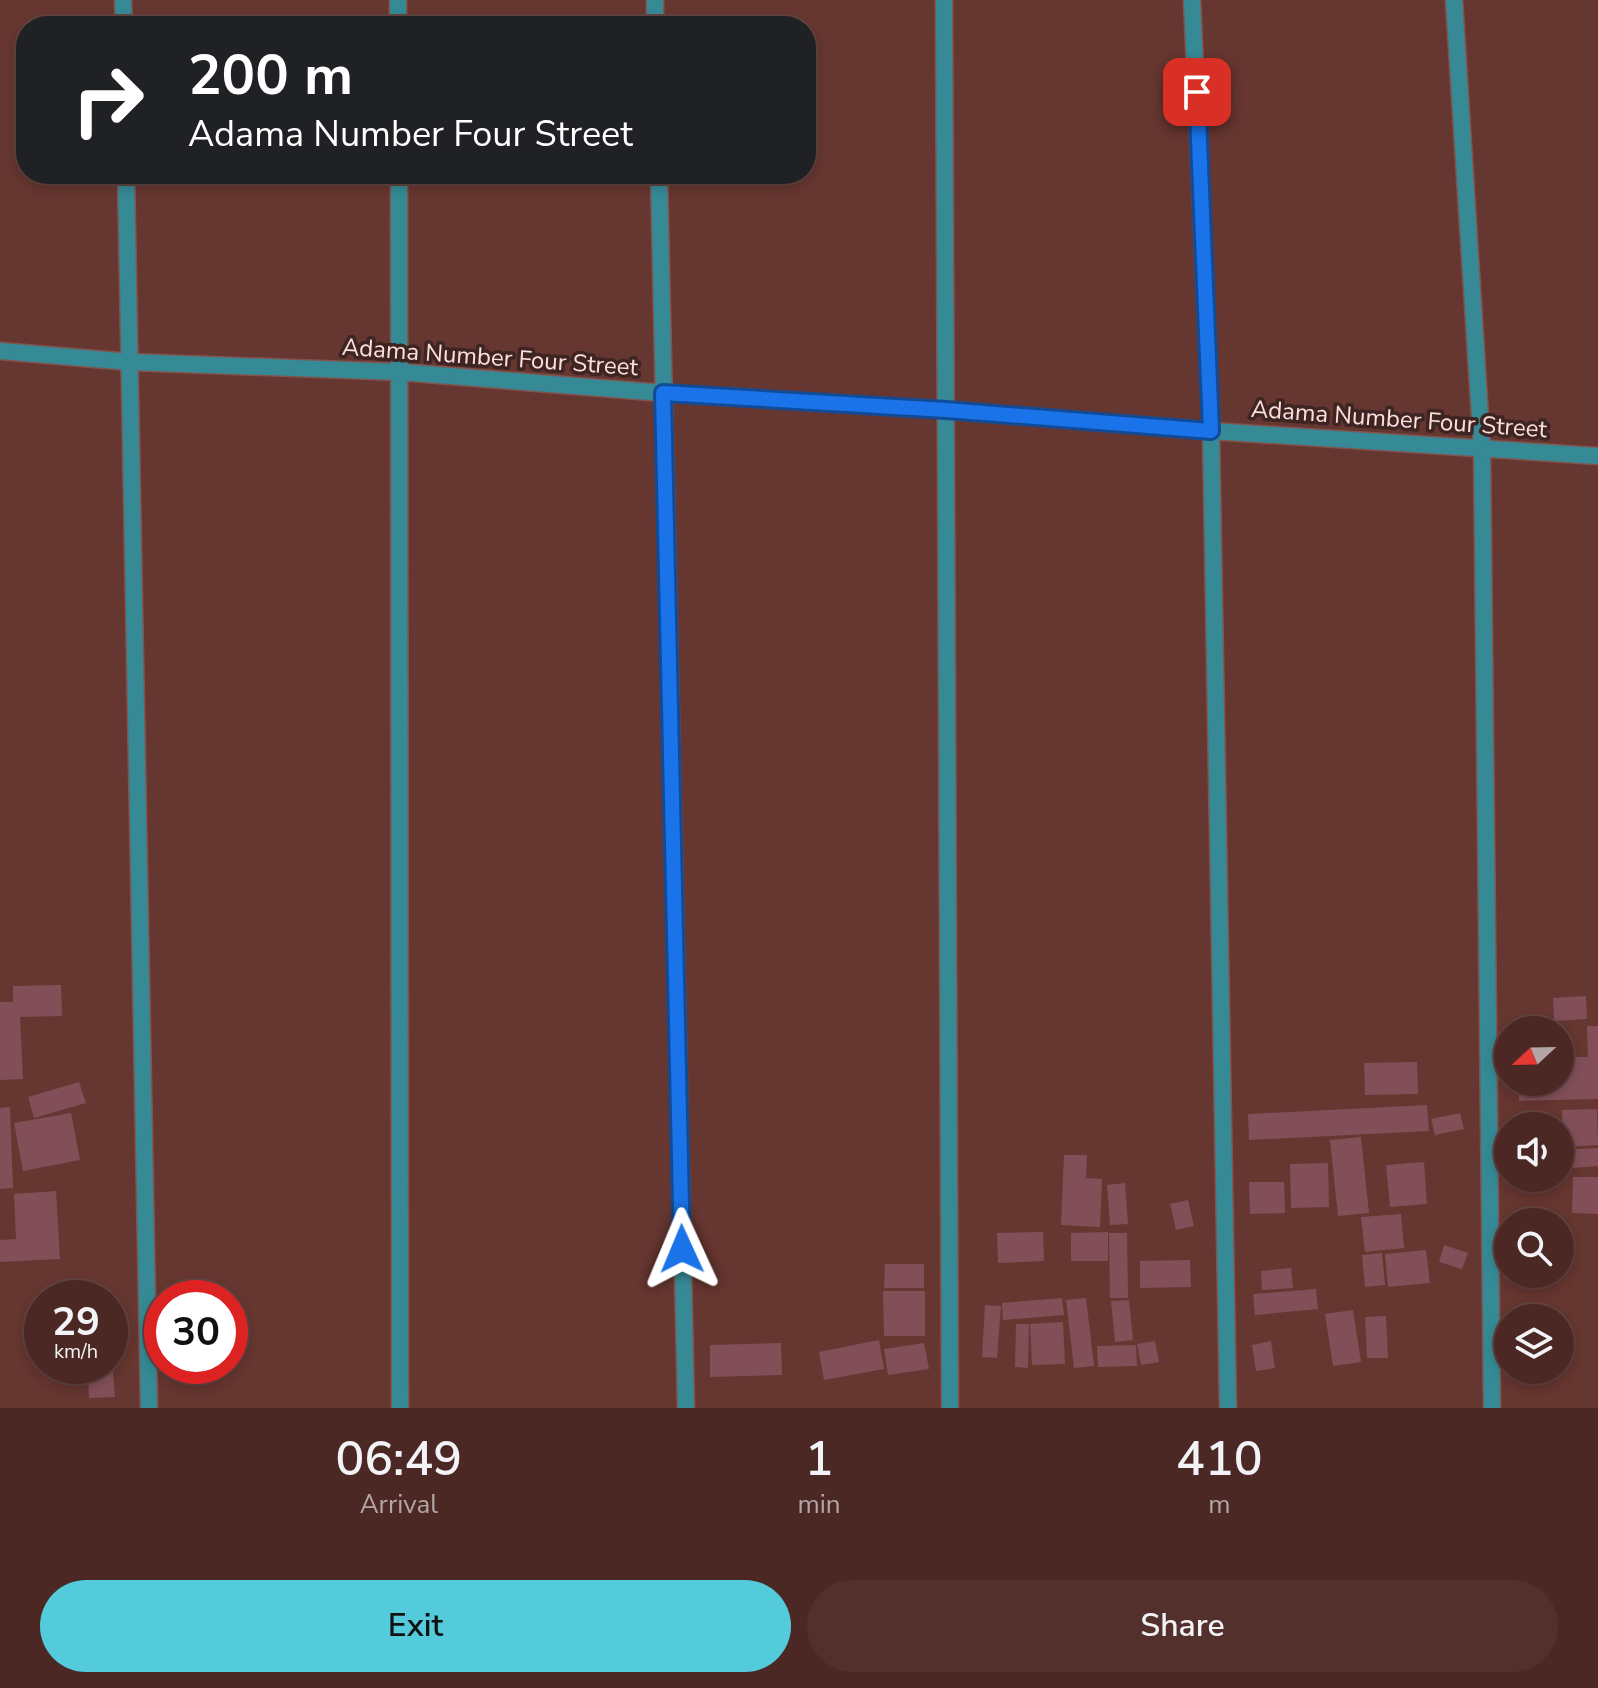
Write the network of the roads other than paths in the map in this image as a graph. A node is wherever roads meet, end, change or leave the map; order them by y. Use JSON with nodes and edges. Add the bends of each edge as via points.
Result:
{"nodes":[{"id":1,"x":944,"y":0,"type":"edge"},
{"id":2,"x":1192,"y":0,"type":"edge"},
{"id":3,"x":1454,"y":0,"type":"edge"},
{"id":4,"x":126,"y":184,"type":"edge"},
{"id":5,"x":399,"y":184,"type":"edge"},
{"id":6,"x":659,"y":184,"type":"edge"},
{"id":7,"x":0,"y":351,"type":"edge"},
{"id":8,"x":130,"y":362,"type":"junction"},
{"id":9,"x":400,"y":372,"type":"junction"},
{"id":10,"x":663,"y":393,"type":"junction"},
{"id":11,"x":946,"y":410,"type":"junction"},
{"id":12,"x":1211,"y":431,"type":"junction"},
{"id":13,"x":1482,"y":449,"type":"junction"},
{"id":14,"x":1598,"y":456,"type":"edge"},
{"id":15,"x":149,"y":1408,"type":"edge"},
{"id":16,"x":400,"y":1408,"type":"edge"},
{"id":17,"x":686,"y":1408,"type":"edge"},
{"id":18,"x":950,"y":1408,"type":"edge"},
{"id":19,"x":1228,"y":1408,"type":"edge"},
{"id":20,"x":1492,"y":1408,"type":"edge"}],
"edges":[{"from":1,"to":11,"type":"street"},
{"from":2,"to":12,"type":"street"},
{"from":3,"to":13,"type":"street"},
{"from":4,"to":8,"type":"street"},
{"from":5,"to":9,"type":"street"},
{"from":6,"to":10,"type":"street"},
{"from":7,"to":8,"type":"street","name":"Adama Number Four Street"},
{"from":8,"to":9,"type":"street","name":"Adama Number Four Street"},
{"from":8,"to":15,"type":"street"},
{"from":9,"to":10,"type":"street","name":"Adama Number Four Street"},
{"from":9,"to":16,"type":"street"},
{"from":10,"to":11,"type":"street","name":"Adama Number Four Street"},
{"from":10,"to":17,"type":"street"},
{"from":11,"to":12,"type":"street","name":"Adama Number Four Street"},
{"from":11,"to":18,"type":"street"},
{"from":12,"to":13,"type":"street","name":"Adama Number Four Street"},
{"from":12,"to":19,"type":"street"},
{"from":13,"to":14,"type":"street","name":"Adama Number Four Street"},
{"from":13,"to":20,"type":"street"}]}
